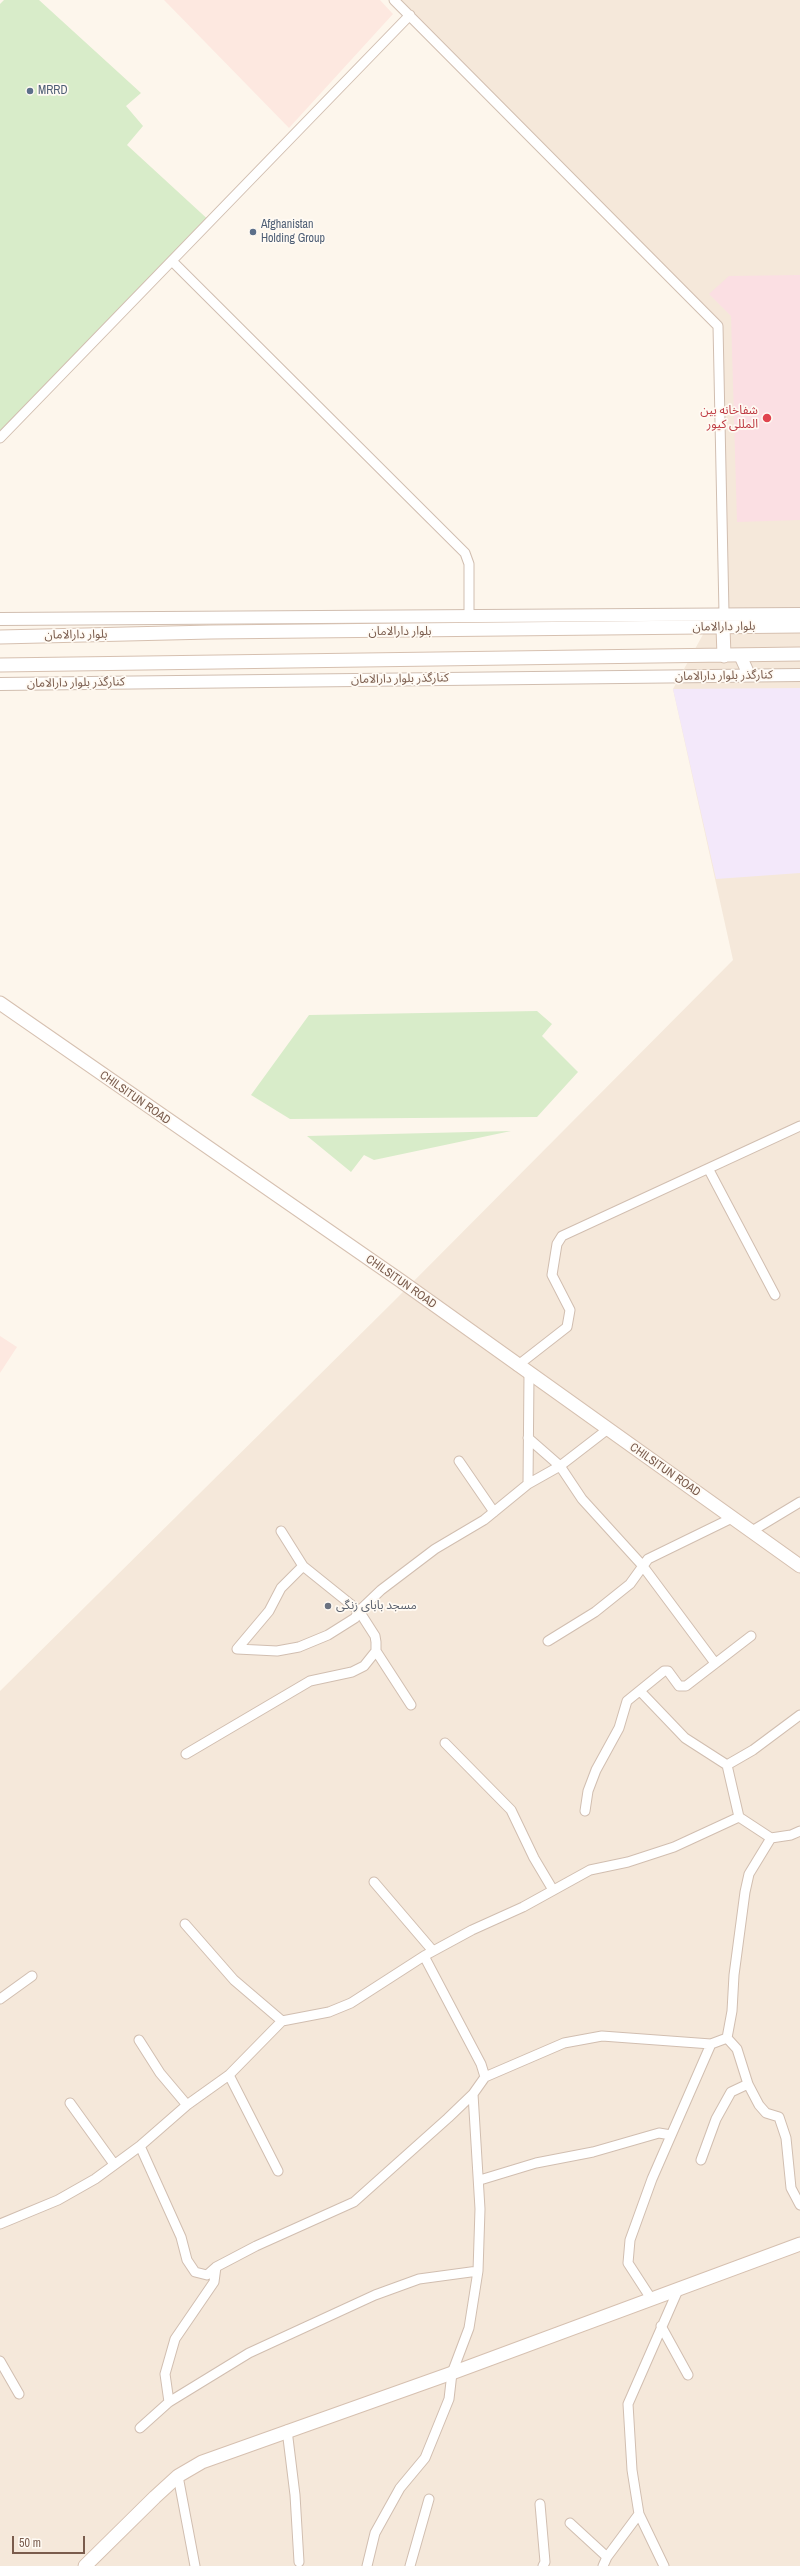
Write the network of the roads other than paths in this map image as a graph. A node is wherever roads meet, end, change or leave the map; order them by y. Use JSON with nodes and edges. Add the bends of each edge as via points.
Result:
{"nodes":[{"id":1,"x":394,"y":0,"type":"edge"},
{"id":2,"x":410,"y":16,"type":"junction"},
{"id":3,"x":172,"y":261,"type":"junction"},
{"id":4,"x":0,"y":438,"type":"edge"},
{"id":5,"x":724,"y":613,"type":"junction"},
{"id":6,"x":800,"y":614,"type":"edge"},
{"id":7,"x":469,"y":615,"type":"junction"},
{"id":8,"x":0,"y":619,"type":"edge"},
{"id":9,"x":800,"y":626,"type":"edge"},
{"id":10,"x":723,"y":627,"type":"junction"},
{"id":11,"x":0,"y":637,"type":"edge"},
{"id":12,"x":800,"y":654,"type":"edge"},
{"id":13,"x":740,"y":655,"type":"junction"},
{"id":14,"x":724,"y":656,"type":"junction"},
{"id":15,"x":0,"y":665,"type":"edge"},
{"id":16,"x":749,"y":675,"type":"junction"},
{"id":17,"x":800,"y":675,"type":"edge"},
{"id":18,"x":0,"y":684,"type":"edge"},
{"id":19,"x":0,"y":1003,"type":"edge"},
{"id":20,"x":800,"y":1126,"type":"edge"},
{"id":21,"x":709,"y":1170,"type":"junction"},
{"id":22,"x":775,"y":1295,"type":"dead end"},
{"id":23,"x":518,"y":1366,"type":"junction"},
{"id":24,"x":529,"y":1374,"type":"junction"},
{"id":25,"x":608,"y":1429,"type":"junction"},
{"id":26,"x":528,"y":1438,"type":"junction"},
{"id":27,"x":459,"y":1461,"type":"dead end"},
{"id":28,"x":560,"y":1466,"type":"junction"},
{"id":29,"x":528,"y":1484,"type":"junction"},
{"id":30,"x":800,"y":1502,"type":"edge"},
{"id":31,"x":494,"y":1512,"type":"junction"},
{"id":32,"x":732,"y":1518,"type":"junction"},
{"id":33,"x":282,"y":1531,"type":"dead end"},
{"id":34,"x":752,"y":1531,"type":"junction"},
{"id":35,"x":642,"y":1565,"type":"junction"},
{"id":36,"x":304,"y":1566,"type":"junction"},
{"id":37,"x":800,"y":1566,"type":"edge"},
{"id":38,"x":359,"y":1611,"type":"junction"},
{"id":39,"x":751,"y":1636,"type":"dead end"},
{"id":40,"x":548,"y":1641,"type":"dead end"},
{"id":41,"x":376,"y":1651,"type":"junction"},
{"id":42,"x":715,"y":1663,"type":"junction"},
{"id":43,"x":640,"y":1691,"type":"junction"},
{"id":44,"x":411,"y":1705,"type":"dead end"},
{"id":45,"x":800,"y":1715,"type":"edge"},
{"id":46,"x":445,"y":1743,"type":"dead end"},
{"id":47,"x":186,"y":1754,"type":"dead end"},
{"id":48,"x":726,"y":1765,"type":"junction"},
{"id":49,"x":585,"y":1811,"type":"dead end"},
{"id":50,"x":739,"y":1817,"type":"junction"},
{"id":51,"x":800,"y":1831,"type":"edge"},
{"id":52,"x":771,"y":1838,"type":"junction"},
{"id":53,"x":374,"y":1882,"type":"dead end"},
{"id":54,"x":553,"y":1890,"type":"junction"},
{"id":55,"x":185,"y":1924,"type":"dead end"},
{"id":56,"x":433,"y":1951,"type":"junction"},
{"id":57,"x":424,"y":1956,"type":"junction"},
{"id":58,"x":32,"y":1976,"type":"dead end"},
{"id":59,"x":0,"y":1999,"type":"edge"},
{"id":60,"x":282,"y":2021,"type":"junction"},
{"id":61,"x":727,"y":2038,"type":"junction"},
{"id":62,"x":139,"y":2040,"type":"dead end"},
{"id":63,"x":711,"y":2044,"type":"junction"},
{"id":64,"x":229,"y":2075,"type":"junction"},
{"id":65,"x":485,"y":2077,"type":"junction"},
{"id":66,"x":748,"y":2084,"type":"junction"},
{"id":67,"x":473,"y":2094,"type":"junction"},
{"id":68,"x":70,"y":2103,"type":"dead end"},
{"id":69,"x":187,"y":2105,"type":"junction"},
{"id":70,"x":671,"y":2135,"type":"junction"},
{"id":71,"x":140,"y":2146,"type":"junction"},
{"id":72,"x":701,"y":2160,"type":"dead end"},
{"id":73,"x":114,"y":2164,"type":"junction"},
{"id":74,"x":278,"y":2171,"type":"dead end"},
{"id":75,"x":480,"y":2180,"type":"junction"},
{"id":76,"x":800,"y":2205,"type":"edge"},
{"id":77,"x":0,"y":2224,"type":"edge"},
{"id":78,"x":800,"y":2244,"type":"edge"},
{"id":79,"x":216,"y":2267,"type":"junction"},
{"id":80,"x":478,"y":2271,"type":"junction"},
{"id":81,"x":678,"y":2290,"type":"junction"},
{"id":82,"x":652,"y":2300,"type":"junction"},
{"id":83,"x":661,"y":2326,"type":"junction"},
{"id":84,"x":0,"y":2361,"type":"edge"},
{"id":85,"x":452,"y":2373,"type":"junction"},
{"id":86,"x":688,"y":2375,"type":"dead end"},
{"id":87,"x":19,"y":2394,"type":"dead end"},
{"id":88,"x":169,"y":2402,"type":"junction"},
{"id":89,"x":140,"y":2428,"type":"dead end"},
{"id":90,"x":287,"y":2430,"type":"junction"},
{"id":91,"x":178,"y":2476,"type":"junction"},
{"id":92,"x":429,"y":2499,"type":"dead end"},
{"id":93,"x":540,"y":2504,"type":"dead end"},
{"id":94,"x":639,"y":2514,"type":"junction"},
{"id":95,"x":570,"y":2523,"type":"dead end"},
{"id":96,"x":299,"y":2562,"type":"dead end"},
{"id":97,"x":605,"y":2562,"type":"edge"},
{"id":98,"x":546,"y":2565,"type":"edge"},
{"id":99,"x":85,"y":2566,"type":"edge"},
{"id":100,"x":195,"y":2566,"type":"edge"},
{"id":101,"x":367,"y":2566,"type":"edge"},
{"id":102,"x":410,"y":2566,"type":"edge"},
{"id":103,"x":664,"y":2566,"type":"edge"}],
"edges":[{"from":1,"to":2,"type":"street"},
{"from":2,"to":3,"type":"street"},
{"from":2,"to":5,"type":"street","via":[[718,326]]},
{"from":3,"to":4,"type":"street"},
{"from":3,"to":7,"type":"street","via":[[465,553],[469,564]]},
{"from":5,"to":6,"type":"street"},
{"from":5,"to":7,"type":"street"},
{"from":7,"to":8,"type":"street"},
{"from":9,"to":10,"type":"main road","name":"بلوار دارالامان"},
{"from":10,"to":11,"type":"main road","name":"بلوار دارالامان","via":[[203,632]]},
{"from":10,"to":14,"type":"main road"},
{"from":12,"to":13,"type":"main road"},
{"from":13,"to":14,"type":"main road"},
{"from":13,"to":16,"type":"street"},
{"from":14,"to":15,"type":"main road"},
{"from":16,"to":17,"type":"street","name":"کنارگذر بلوار دارالامان"},
{"from":16,"to":18,"type":"street","name":"کنارگذر بلوار دارالامان"},
{"from":19,"to":23,"type":"main road","name":"CHILSITUN ROAD","via":[[401,1281]]},
{"from":20,"to":21,"type":"street"},
{"from":21,"to":22,"type":"street"},
{"from":21,"to":23,"type":"street","via":[[562,1236],[557,1244],[552,1275],[570,1310],[567,1328]]},
{"from":23,"to":24,"type":"main road","name":"CHILSITUN ROAD"},
{"from":24,"to":25,"type":"main road","name":"CHILSITUN ROAD"},
{"from":24,"to":26,"type":"street"},
{"from":25,"to":28,"type":"street"},
{"from":25,"to":32,"type":"main road","name":"CHILSITUN ROAD"},
{"from":26,"to":28,"type":"street"},
{"from":26,"to":29,"type":"street"},
{"from":27,"to":31,"type":"street"},
{"from":28,"to":29,"type":"street"},
{"from":28,"to":35,"type":"street","via":[[582,1499]]},
{"from":29,"to":31,"type":"street"},
{"from":30,"to":34,"type":"street"},
{"from":31,"to":38,"type":"street","via":[[435,1549],[381,1590]]},
{"from":32,"to":34,"type":"main road","name":"CHILSITUN ROAD"},
{"from":32,"to":35,"type":"street","via":[[648,1559]]},
{"from":33,"to":36,"type":"street"},
{"from":34,"to":37,"type":"main road","name":"CHILSITUN ROAD"},
{"from":35,"to":40,"type":"street","via":[[630,1584],[595,1612]]},
{"from":35,"to":42,"type":"street"},
{"from":36,"to":38,"type":"street"},
{"from":36,"to":38,"type":"street","via":[[281,1588],[269,1611],[237,1649],[277,1651],[299,1647],[328,1635],[355,1618]]},
{"from":38,"to":41,"type":"street","via":[[375,1636]]},
{"from":39,"to":42,"type":"street"},
{"from":41,"to":44,"type":"street"},
{"from":41,"to":47,"type":"street","via":[[364,1666],[352,1672],[310,1681]]},
{"from":42,"to":43,"type":"street","via":[[686,1686],[679,1686],[668,1671],[664,1671]]},
{"from":43,"to":48,"type":"street","via":[[685,1738]]},
{"from":43,"to":49,"type":"street","via":[[624,1705],[619,1728],[596,1770],[588,1791]]},
{"from":45,"to":48,"type":"street","via":[[753,1750]]},
{"from":46,"to":54,"type":"street","via":[[511,1810]]},
{"from":48,"to":50,"type":"street"},
{"from":50,"to":52,"type":"street"},
{"from":50,"to":54,"type":"street","via":[[674,1847],[628,1862],[590,1870]]},
{"from":51,"to":52,"type":"street"},
{"from":52,"to":61,"type":"street","via":[[749,1874],[745,1892]]},
{"from":53,"to":56,"type":"street"},
{"from":54,"to":56,"type":"street"},
{"from":55,"to":60,"type":"street","via":[[234,1980]]},
{"from":56,"to":57,"type":"street"},
{"from":57,"to":60,"type":"street","via":[[344,2006],[329,2012]]},
{"from":57,"to":65,"type":"street","via":[[481,2064]]},
{"from":58,"to":59,"type":"street"},
{"from":60,"to":64,"type":"street"},
{"from":61,"to":63,"type":"street"},
{"from":61,"to":66,"type":"street","via":[[736,2049]]},
{"from":62,"to":69,"type":"street","via":[[160,2073]]},
{"from":63,"to":65,"type":"street","via":[[602,2036],[564,2043]]},
{"from":63,"to":70,"type":"street"},
{"from":64,"to":69,"type":"street"},
{"from":64,"to":74,"type":"street"},
{"from":65,"to":67,"type":"street"},
{"from":66,"to":72,"type":"street","via":[[731,2092],[716,2119]]},
{"from":66,"to":76,"type":"street","via":[[759,2106],[766,2113],[779,2117],[786,2138],[791,2188]]},
{"from":67,"to":75,"type":"street"},
{"from":67,"to":79,"type":"street","via":[[354,2202]]},
{"from":68,"to":73,"type":"street"},
{"from":69,"to":71,"type":"street"},
{"from":70,"to":75,"type":"street","via":[[659,2133],[593,2152],[536,2163]]},
{"from":70,"to":82,"type":"street","via":[[641,2206],[628,2253],[628,2263]]},
{"from":71,"to":73,"type":"street"},
{"from":71,"to":79,"type":"street","via":[[195,2272],[207,2275]]},
{"from":73,"to":77,"type":"street","via":[[58,2200]]},
{"from":75,"to":80,"type":"street"},
{"from":78,"to":81,"type":"main road"},
{"from":79,"to":88,"type":"street","via":[[214,2282],[176,2340],[165,2374]]},
{"from":80,"to":85,"type":"street","via":[[469,2328]]},
{"from":80,"to":88,"type":"street","via":[[419,2279],[375,2295],[249,2353]]},
{"from":81,"to":82,"type":"main road"},
{"from":81,"to":83,"type":"street"},
{"from":82,"to":85,"type":"main road"},
{"from":83,"to":86,"type":"street"},
{"from":83,"to":94,"type":"street","via":[[628,2404],[632,2470]]},
{"from":84,"to":87,"type":"street"},
{"from":85,"to":90,"type":"main road"},
{"from":85,"to":101,"type":"street","via":[[449,2399],[425,2458],[400,2488],[375,2533]]},
{"from":88,"to":89,"type":"street"},
{"from":90,"to":91,"type":"main road","via":[[225,2452]]},
{"from":90,"to":96,"type":"street","via":[[295,2495]]},
{"from":91,"to":99,"type":"main road"},
{"from":91,"to":100,"type":"street"},
{"from":92,"to":102,"type":"street"},
{"from":93,"to":98,"type":"street"},
{"from":94,"to":97,"type":"street"},
{"from":94,"to":103,"type":"street"},
{"from":95,"to":97,"type":"street"}]}
